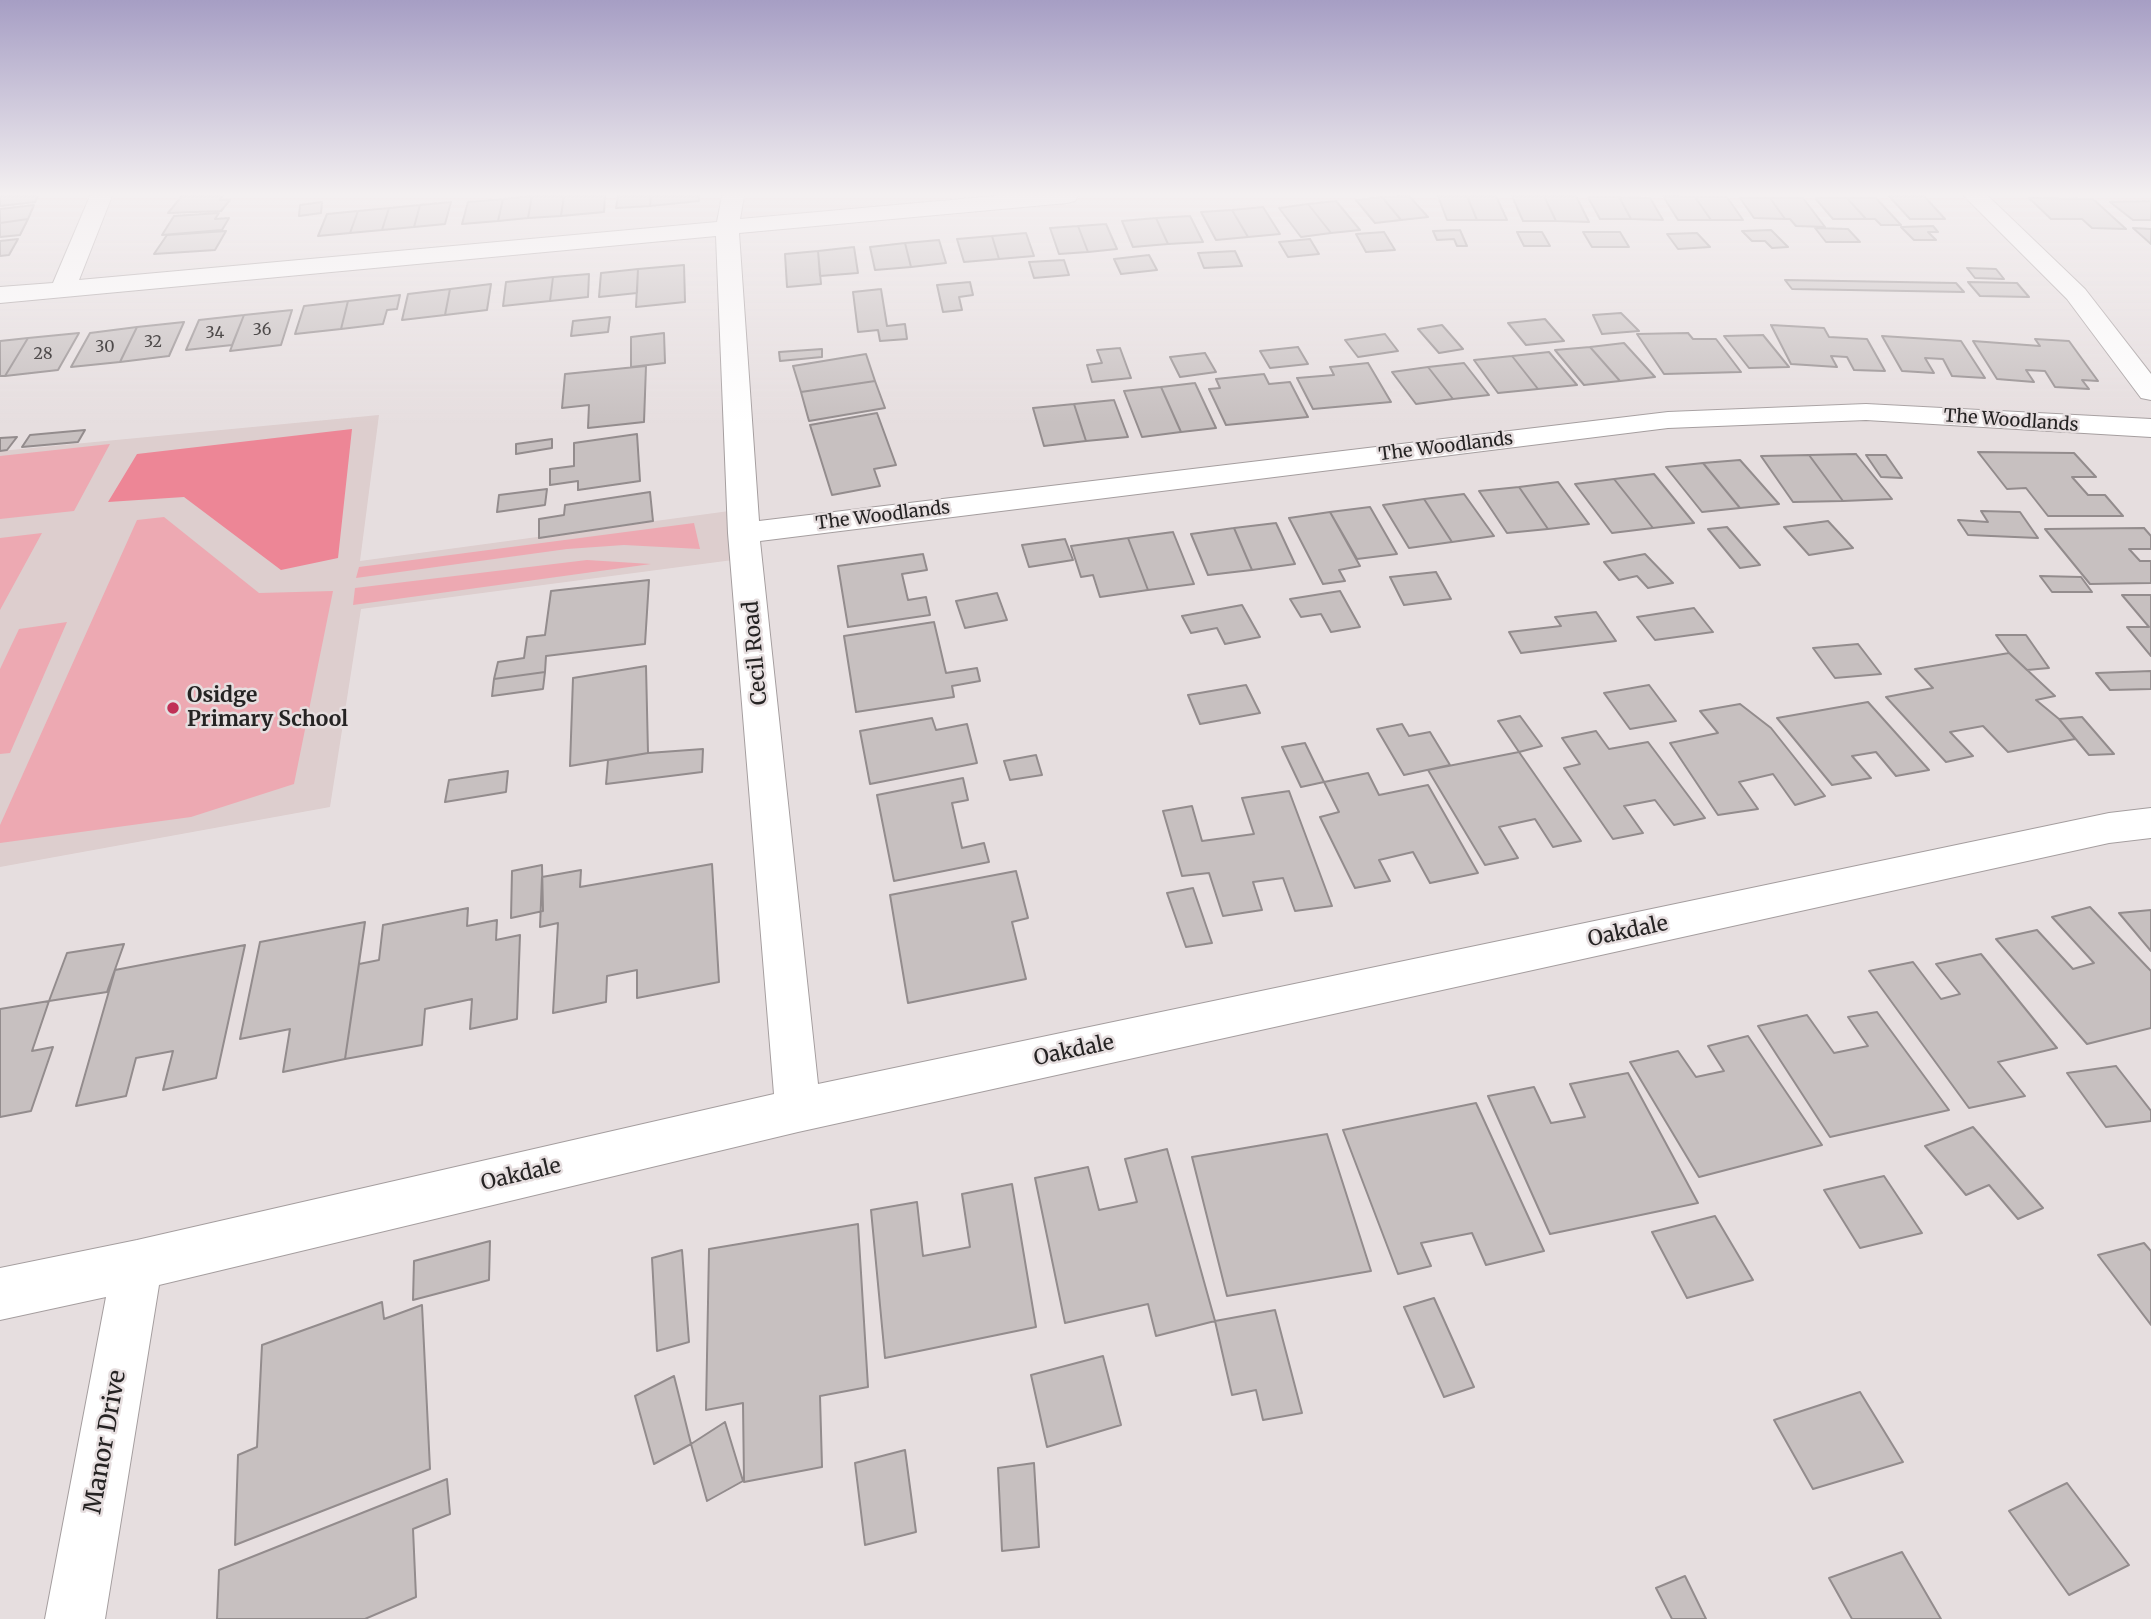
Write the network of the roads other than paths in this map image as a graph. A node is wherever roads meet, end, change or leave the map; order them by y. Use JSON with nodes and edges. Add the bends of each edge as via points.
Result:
{"nodes":[{"id":1,"x":71,"y":272,"type":"edge"},
{"id":2,"x":208,"y":272,"type":"edge"},
{"id":3,"x":733,"y":272,"type":"edge"},
{"id":4,"x":2053,"y":272,"type":"edge"},
{"id":5,"x":64,"y":288,"type":"junction"},
{"id":6,"x":0,"y":295,"type":"edge"},
{"id":7,"x":2151,"y":392,"type":"edge"},
{"id":8,"x":2120,"y":428,"type":"junction"},
{"id":9,"x":2151,"y":428,"type":"edge"},
{"id":10,"x":2151,"y":458,"type":"edge"},
{"id":11,"x":744,"y":533,"type":"junction"},
{"id":12,"x":2151,"y":823,"type":"edge"},
{"id":13,"x":799,"y":1110,"type":"junction"},
{"id":14,"x":137,"y":1265,"type":"junction"},
{"id":15,"x":0,"y":1294,"type":"edge"},
{"id":16,"x":75,"y":1619,"type":"edge"}],
"edges":[{"from":1,"to":5,"type":"street"},
{"from":2,"to":5,"type":"street"},
{"from":3,"to":11,"type":"street","name":"Cecil Road"},
{"from":4,"to":7,"type":"street","via":[[2076,294]]},
{"from":5,"to":6,"type":"street"},
{"from":8,"to":9,"type":"street","name":"The Woodlands"},
{"from":8,"to":10,"type":"street"},
{"from":8,"to":11,"type":"street","name":"The Woodlands","via":[[1866,412],[1668,420]]},
{"from":11,"to":13,"type":"street","name":"Cecil Road"},
{"from":12,"to":13,"type":"street","name":"Oakdale","via":[[2082,834]]},
{"from":13,"to":14,"type":"street","name":"Oakdale"},
{"from":14,"to":15,"type":"street","name":"Oakdale"},
{"from":14,"to":16,"type":"street","name":"Manor Drive"}]}
